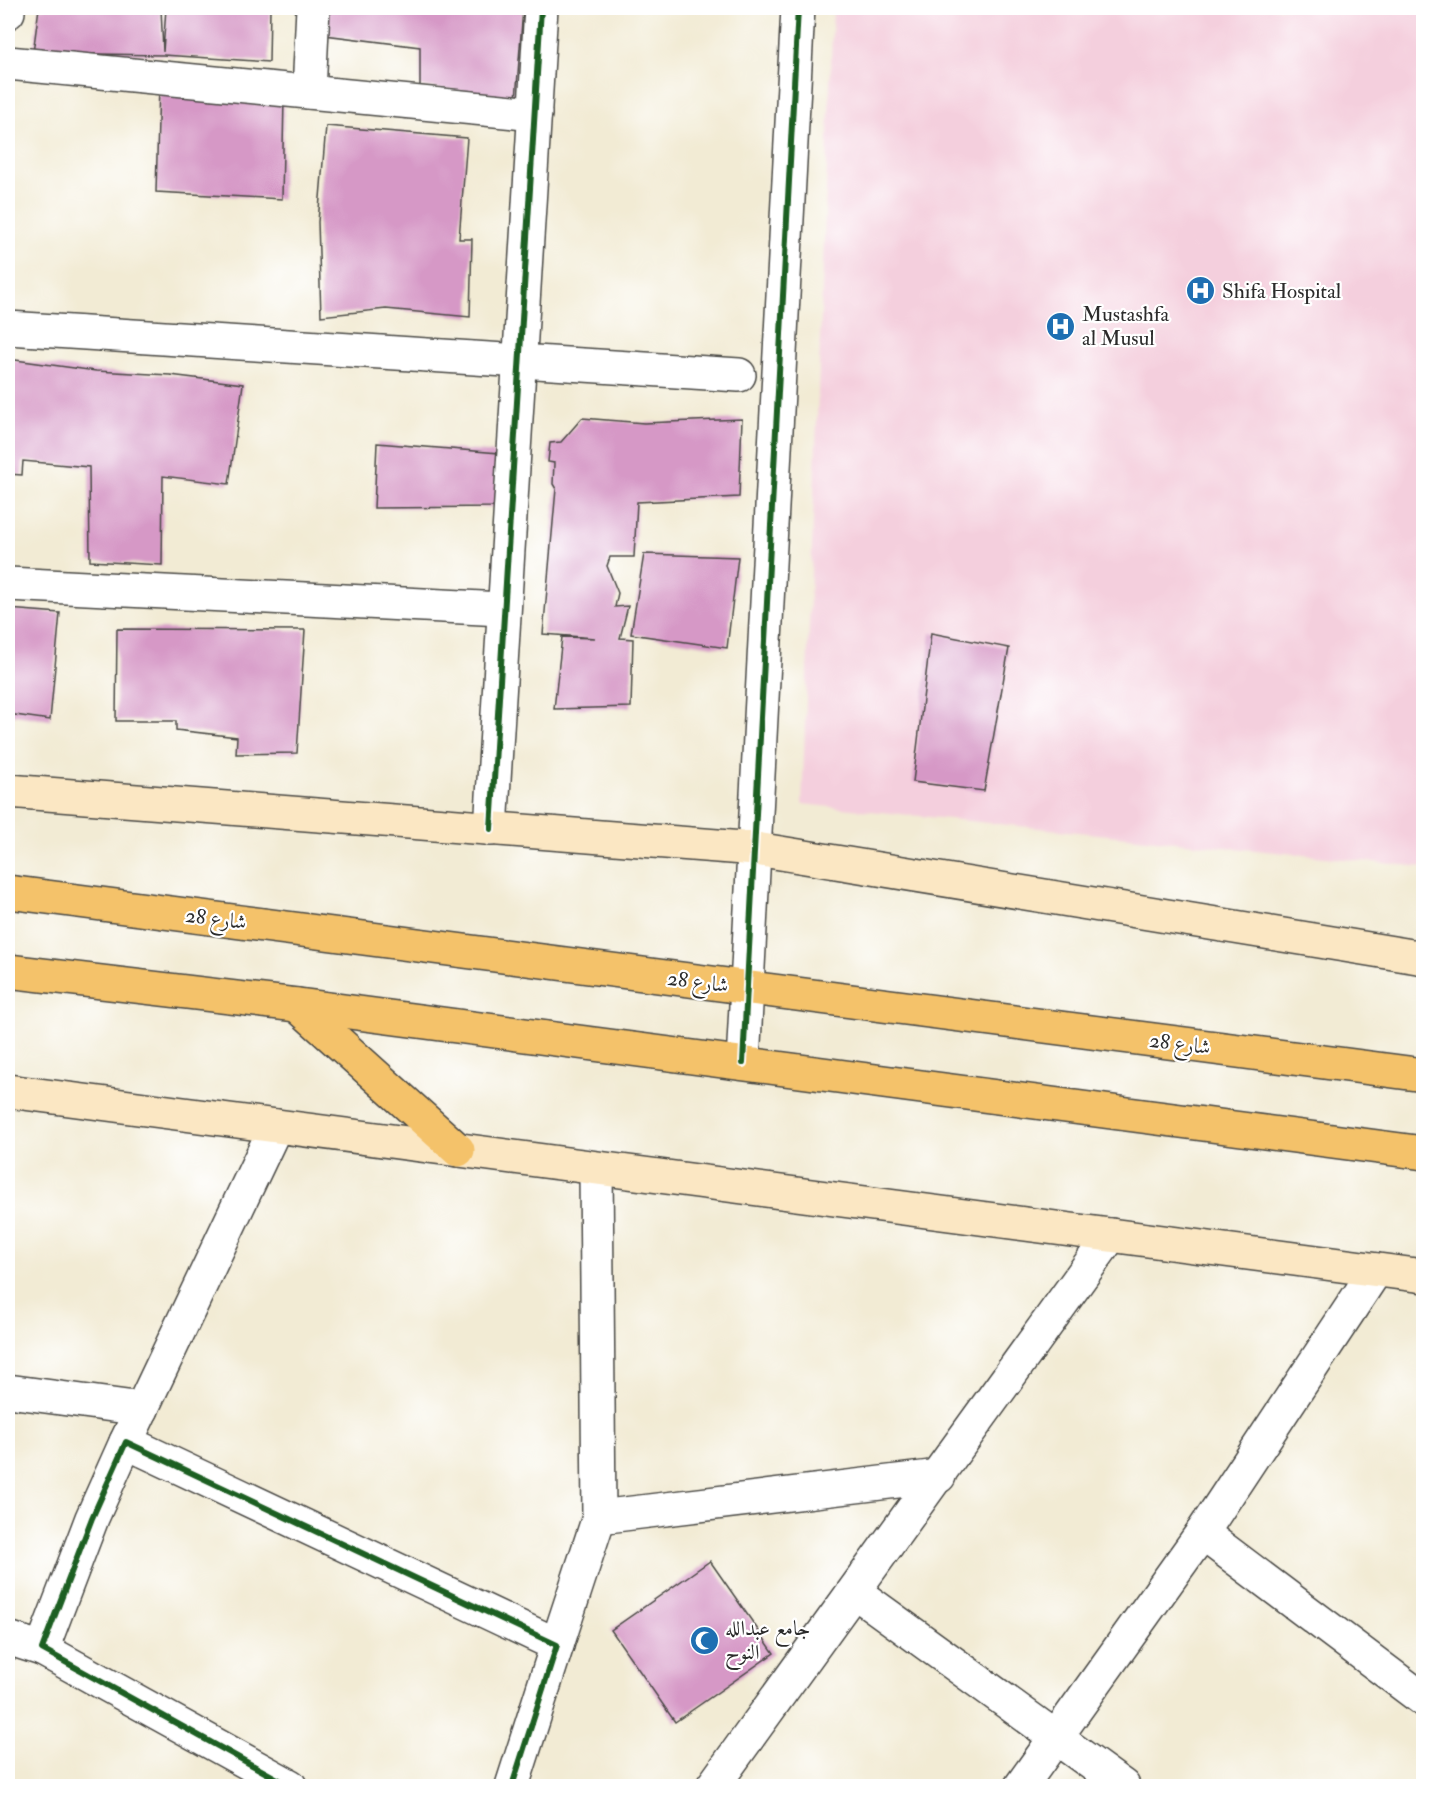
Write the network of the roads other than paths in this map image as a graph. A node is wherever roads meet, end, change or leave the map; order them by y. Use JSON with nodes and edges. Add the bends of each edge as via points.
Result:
{"nodes":[{"id":1,"x":313,"y":8,"type":"edge"},
{"id":2,"x":541,"y":8,"type":"edge"},
{"id":3,"x":798,"y":8,"type":"edge"},
{"id":4,"x":8,"y":63,"type":"edge"},
{"id":5,"x":309,"y":92,"type":"junction"},
{"id":6,"x":535,"y":114,"type":"junction"},
{"id":7,"x":8,"y":328,"type":"edge"},
{"id":8,"x":521,"y":361,"type":"junction"},
{"id":9,"x":739,"y":375,"type":"dead end"},
{"id":10,"x":8,"y":584,"type":"edge"},
{"id":11,"x":502,"y":609,"type":"junction"},
{"id":12,"x":8,"y":791,"type":"edge"},
{"id":13,"x":491,"y":829,"type":"junction"},
{"id":14,"x":756,"y":849,"type":"junction"},
{"id":15,"x":8,"y":892,"type":"edge"},
{"id":16,"x":1424,"y":958,"type":"edge"},
{"id":17,"x":8,"y":971,"type":"edge"},
{"id":18,"x":746,"y":988,"type":"junction"},
{"id":19,"x":297,"y":1005,"type":"junction"},
{"id":20,"x":743,"y":1063,"type":"junction"},
{"id":21,"x":1424,"y":1075,"type":"edge"},
{"id":22,"x":8,"y":1091,"type":"edge"},
{"id":23,"x":276,"y":1126,"type":"junction"},
{"id":24,"x":458,"y":1150,"type":"junction"},
{"id":25,"x":1424,"y":1153,"type":"edge"},
{"id":26,"x":596,"y":1169,"type":"junction"},
{"id":27,"x":1111,"y":1235,"type":"junction"},
{"id":28,"x":1376,"y":1270,"type":"junction"},
{"id":29,"x":1424,"y":1276,"type":"edge"},
{"id":30,"x":8,"y":1391,"type":"edge"},
{"id":31,"x":142,"y":1409,"type":"junction"},
{"id":32,"x":126,"y":1442,"type":"junction"},
{"id":33,"x":939,"y":1476,"type":"junction"},
{"id":34,"x":599,"y":1517,"type":"junction"},
{"id":35,"x":1202,"y":1533,"type":"junction"},
{"id":36,"x":855,"y":1592,"type":"junction"},
{"id":37,"x":8,"y":1638,"type":"edge"},
{"id":38,"x":557,"y":1645,"type":"junction"},
{"id":39,"x":42,"y":1649,"type":"junction"},
{"id":40,"x":1424,"y":1700,"type":"edge"},
{"id":41,"x":1057,"y":1739,"type":"junction"},
{"id":42,"x":290,"y":1786,"type":"edge"},
{"id":43,"x":512,"y":1786,"type":"edge"},
{"id":44,"x":713,"y":1786,"type":"edge"},
{"id":45,"x":1021,"y":1786,"type":"edge"},
{"id":46,"x":1124,"y":1786,"type":"edge"}],
"edges":[{"from":1,"to":5,"type":"street"},
{"from":2,"to":6,"type":"street"},
{"from":3,"to":14,"type":"street"},
{"from":4,"to":5,"type":"street"},
{"from":5,"to":6,"type":"street"},
{"from":6,"to":8,"type":"street"},
{"from":7,"to":8,"type":"street"},
{"from":8,"to":9,"type":"street"},
{"from":8,"to":11,"type":"street"},
{"from":10,"to":11,"type":"street"},
{"from":11,"to":13,"type":"street"},
{"from":12,"to":13,"type":"main road"},
{"from":13,"to":14,"type":"main road"},
{"from":14,"to":16,"type":"main road"},
{"from":14,"to":18,"type":"street"},
{"from":15,"to":18,"type":"highway","name":"شارع 28"},
{"from":17,"to":19,"type":"highway"},
{"from":18,"to":20,"type":"street"},
{"from":18,"to":21,"type":"highway","name":"شارع 28"},
{"from":19,"to":20,"type":"highway"},
{"from":19,"to":24,"type":"highway"},
{"from":20,"to":25,"type":"highway"},
{"from":22,"to":23,"type":"main road"},
{"from":23,"to":24,"type":"main road"},
{"from":23,"to":31,"type":"street"},
{"from":24,"to":26,"type":"main road"},
{"from":26,"to":27,"type":"main road"},
{"from":26,"to":34,"type":"street"},
{"from":27,"to":28,"type":"main road"},
{"from":27,"to":33,"type":"street"},
{"from":28,"to":29,"type":"main road"},
{"from":28,"to":35,"type":"street"},
{"from":30,"to":31,"type":"street"},
{"from":31,"to":32,"type":"street"},
{"from":32,"to":38,"type":"street"},
{"from":32,"to":39,"type":"street"},
{"from":33,"to":34,"type":"street"},
{"from":33,"to":36,"type":"street"},
{"from":34,"to":38,"type":"street"},
{"from":35,"to":40,"type":"street"},
{"from":35,"to":41,"type":"street"},
{"from":36,"to":41,"type":"street"},
{"from":36,"to":44,"type":"street"},
{"from":37,"to":39,"type":"street"},
{"from":38,"to":43,"type":"street"},
{"from":39,"to":42,"type":"street"},
{"from":41,"to":45,"type":"street"},
{"from":41,"to":46,"type":"street"}]}
